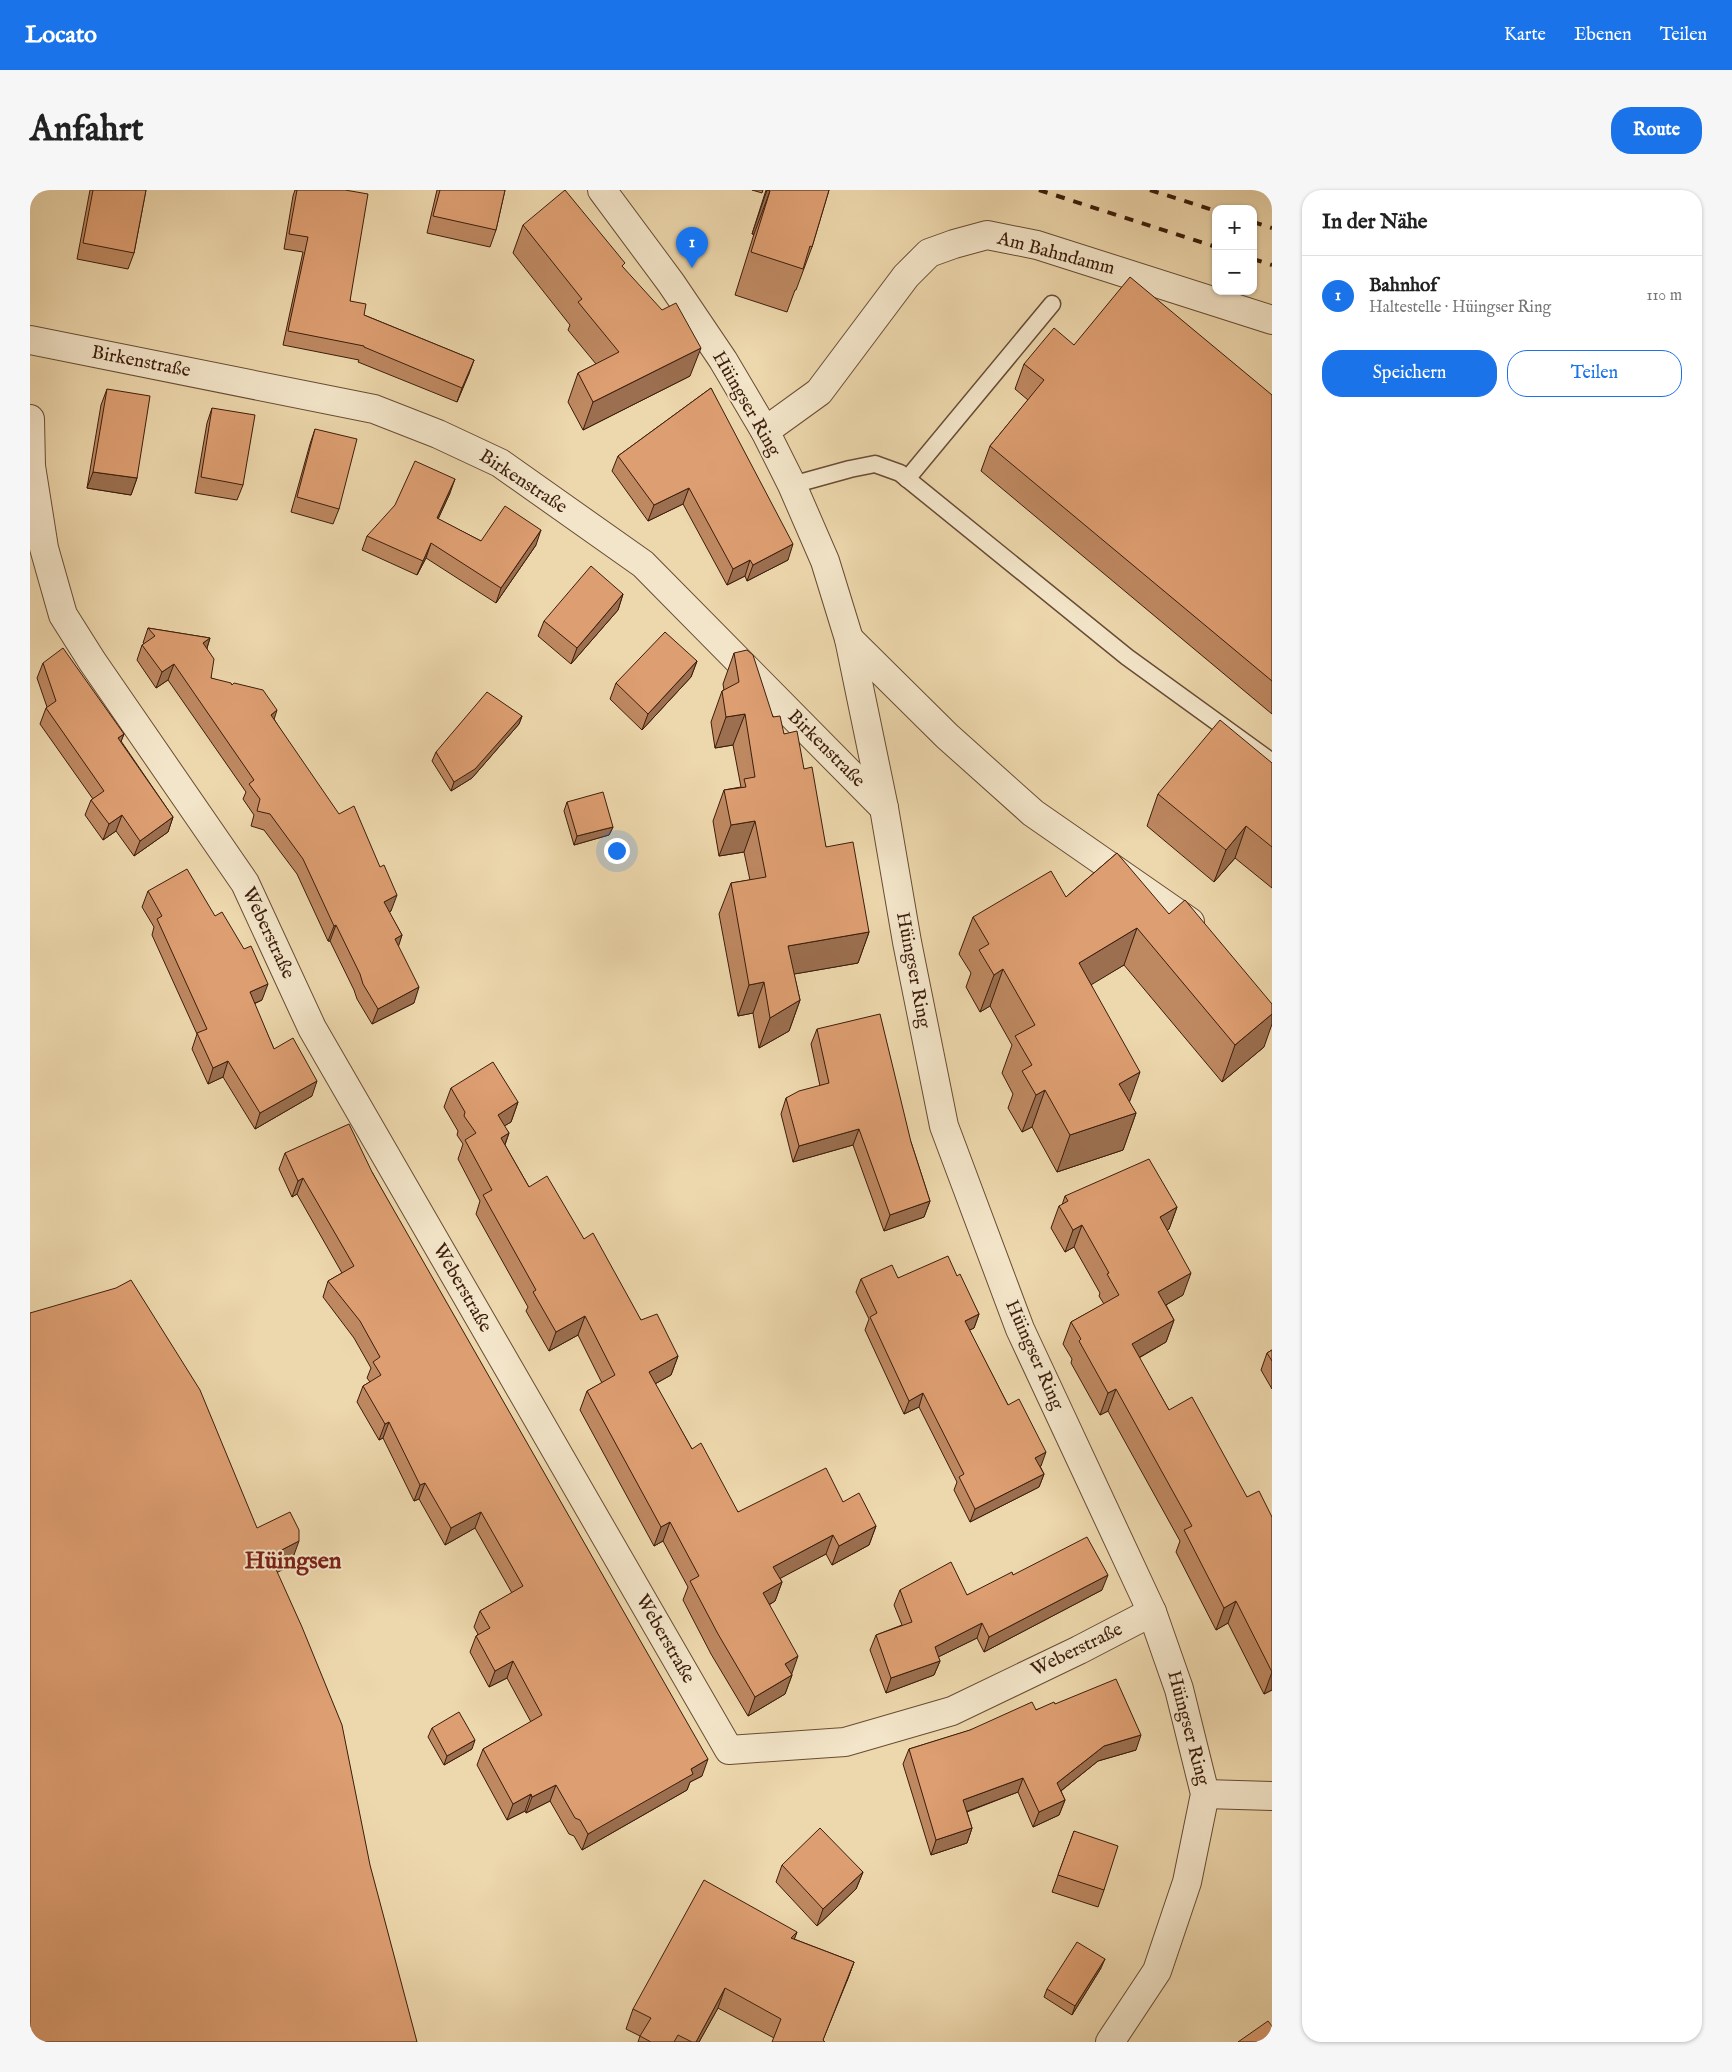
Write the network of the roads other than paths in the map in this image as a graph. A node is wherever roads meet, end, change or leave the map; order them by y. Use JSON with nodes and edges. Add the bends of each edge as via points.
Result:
{"nodes":[{"id":1,"x":602,"y":190,"type":"edge"},
{"id":2,"x":1052,"y":304,"type":"dead end"},
{"id":3,"x":1272,"y":320,"type":"edge"},
{"id":4,"x":30,"y":340,"type":"edge"},
{"id":5,"x":30,"y":419,"type":"edge"},
{"id":6,"x":764,"y":431,"type":"junction"},
{"id":7,"x":907,"y":478,"type":"junction"},
{"id":8,"x":792,"y":485,"type":"junction"},
{"id":9,"x":850,"y":639,"type":"junction"},
{"id":10,"x":1272,"y":762,"type":"edge"},
{"id":11,"x":884,"y":808,"type":"junction"},
{"id":12,"x":1190,"y":922,"type":"edge"},
{"id":13,"x":1152,"y":1612,"type":"junction"},
{"id":14,"x":1206,"y":1794,"type":"junction"},
{"id":15,"x":1272,"y":1796,"type":"edge"},
{"id":16,"x":1110,"y":2042,"type":"edge"}],
"edges":[{"from":1,"to":6,"type":"street","name":"Hüingser Ring","via":[[689,309]]},
{"from":2,"to":7,"type":"lane"},
{"from":3,"to":6,"type":"street","name":"Am Bahndamm","via":[[1037,245],[987,236],[929,254],[906,276],[819,392]]},
{"from":4,"to":11,"type":"street","name":"Birkenstraße","via":[[374,409],[500,463],[643,564]]},
{"from":5,"to":13,"type":"street","name":"Weberstraße","via":[[31,466],[44,548],[63,615],[245,883],[312,1028],[729,1750],[845,1742],[952,1711]]},
{"from":6,"to":8,"type":"street","name":"Hüingser Ring"},
{"from":7,"to":8,"type":"lane","via":[[875,464]]},
{"from":7,"to":10,"type":"lane","via":[[1127,657]]},
{"from":8,"to":9,"type":"street","name":"Hüingser Ring","via":[[826,561]]},
{"from":9,"to":11,"type":"street","name":"Hüingser Ring"},
{"from":9,"to":12,"type":"street","name":"Hüingser Ring","via":[[946,736],[1033,813]]},
{"from":11,"to":13,"type":"street","name":"Hüingser Ring","via":[[944,1126],[1020,1328]]},
{"from":13,"to":14,"type":"street","name":"Hüingser Ring","via":[[1179,1689]]},
{"from":14,"to":15,"type":"street"},
{"from":14,"to":16,"type":"street","name":"Hüingser Ring","via":[[1187,1882],[1157,1971]]}]}
